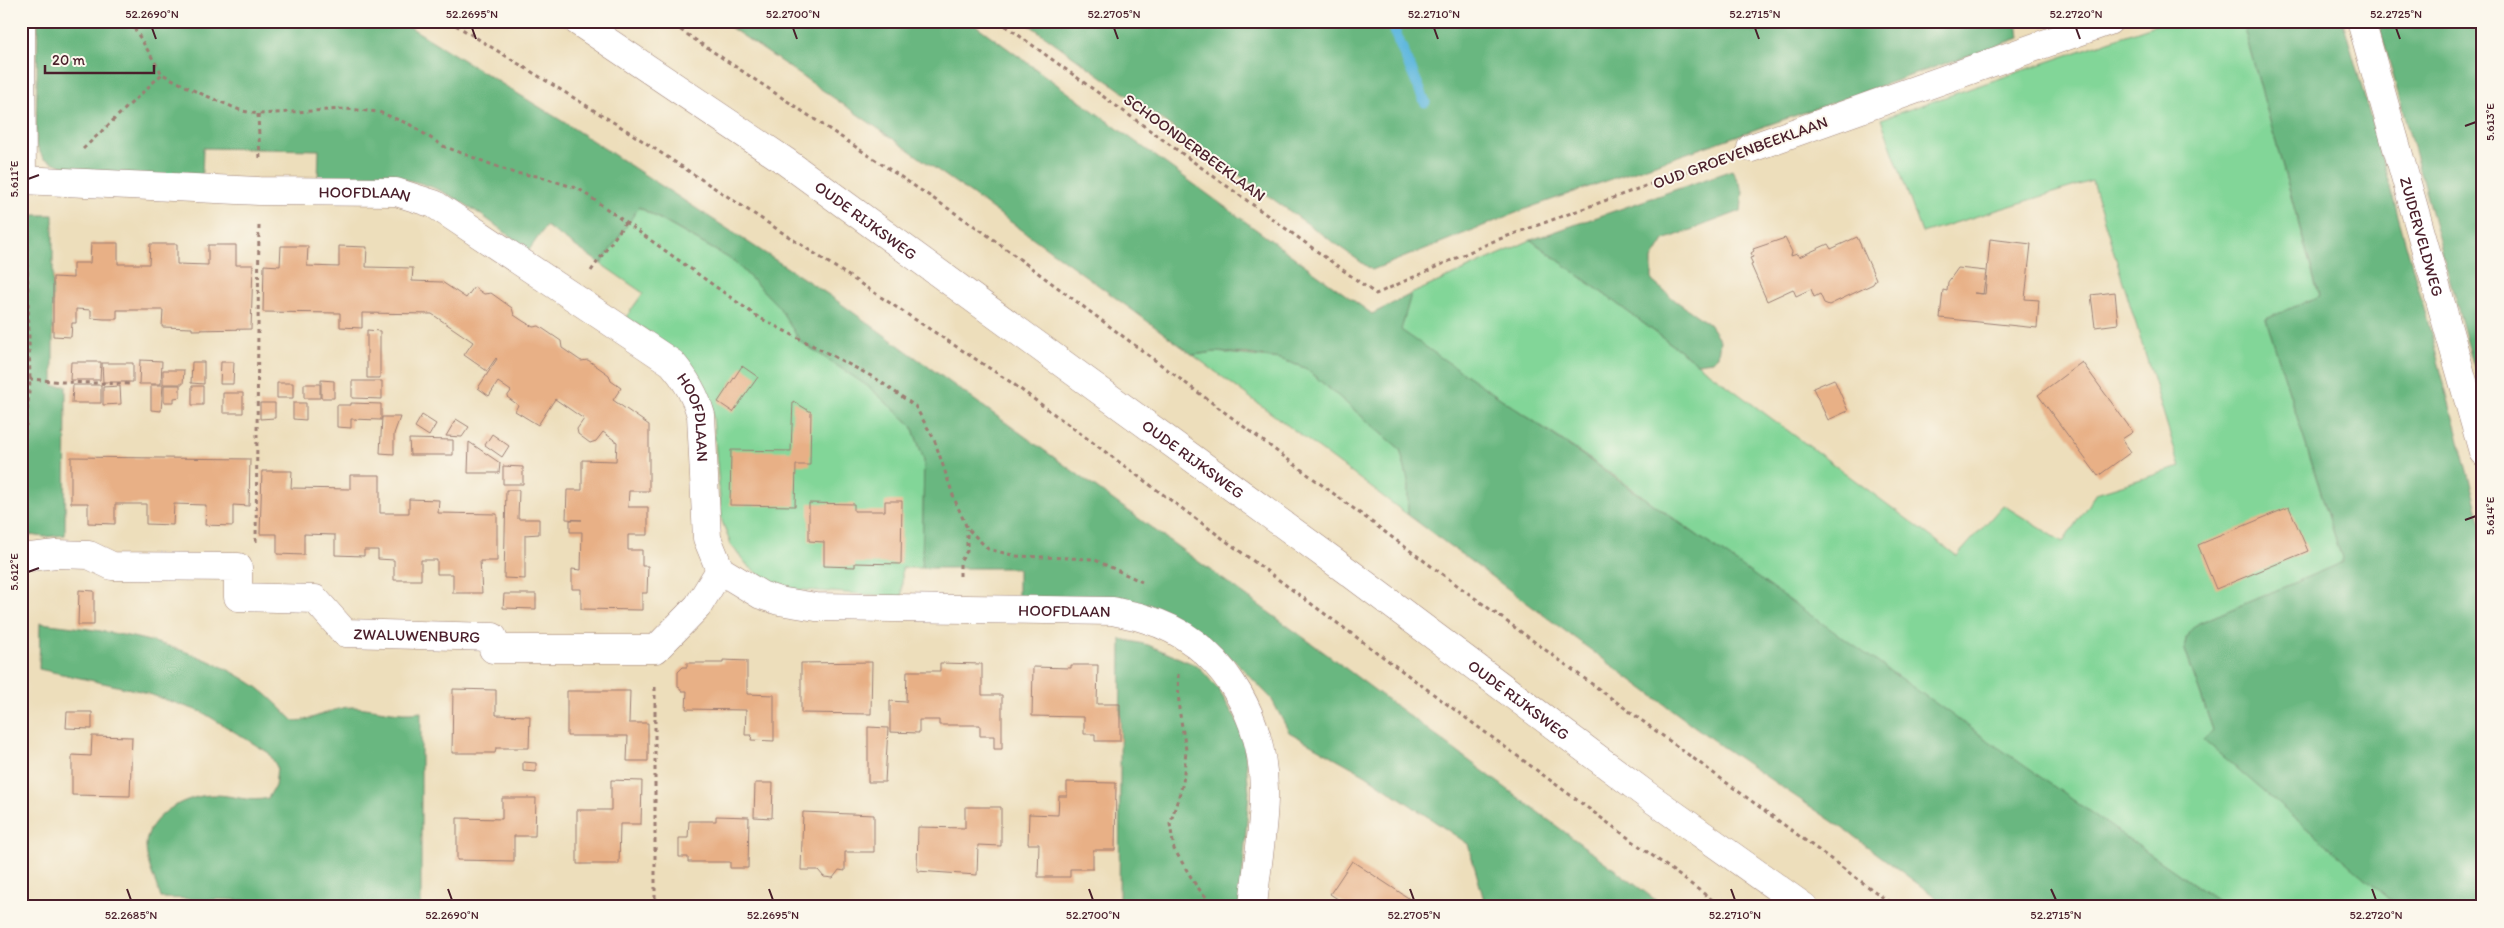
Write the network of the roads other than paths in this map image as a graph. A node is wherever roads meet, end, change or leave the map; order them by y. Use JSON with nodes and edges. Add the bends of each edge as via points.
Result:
{"nodes":[{"id":1,"x":21,"y":21,"type":"edge"},
{"id":2,"x":577,"y":21,"type":"edge"},
{"id":3,"x":2110,"y":21,"type":"edge"},
{"id":4,"x":2361,"y":21,"type":"edge"},
{"id":5,"x":1751,"y":148,"type":"road end"},
{"id":6,"x":22,"y":180,"type":"edge"},
{"id":7,"x":2483,"y":452,"type":"edge"},
{"id":8,"x":21,"y":558,"type":"edge"},
{"id":9,"x":720,"y":570,"type":"junction"},
{"id":10,"x":1253,"y":907,"type":"edge"},
{"id":11,"x":1804,"y":907,"type":"edge"}],
"edges":[{"from":1,"to":6,"type":"street"},
{"from":2,"to":11,"type":"street","name":"OUDE RIJKSWEG","via":[[785,161],[1362,582],[1648,796]]},
{"from":3,"to":5,"type":"street","name":"OUD GROEVENBEEKLAAN"},
{"from":4,"to":7,"type":"street","name":"ZUIDERVELDWEG"},
{"from":6,"to":9,"type":"street","name":"HOOFDLAAN","via":[[259,191],[396,192],[434,204],[672,362],[685,377],[701,415],[707,538]]},
{"from":8,"to":9,"type":"street","name":"ZWALUWENBURG","via":[[89,555],[112,566],[238,567],[238,596],[315,599],[345,633],[493,637],[493,649],[656,649],[698,606]]},
{"from":9,"to":10,"type":"street","name":"HOOFDLAAN","via":[[761,595],[816,607],[1112,611],[1147,619],[1184,637],[1221,668],[1244,702],[1259,739],[1264,789]]}]}
